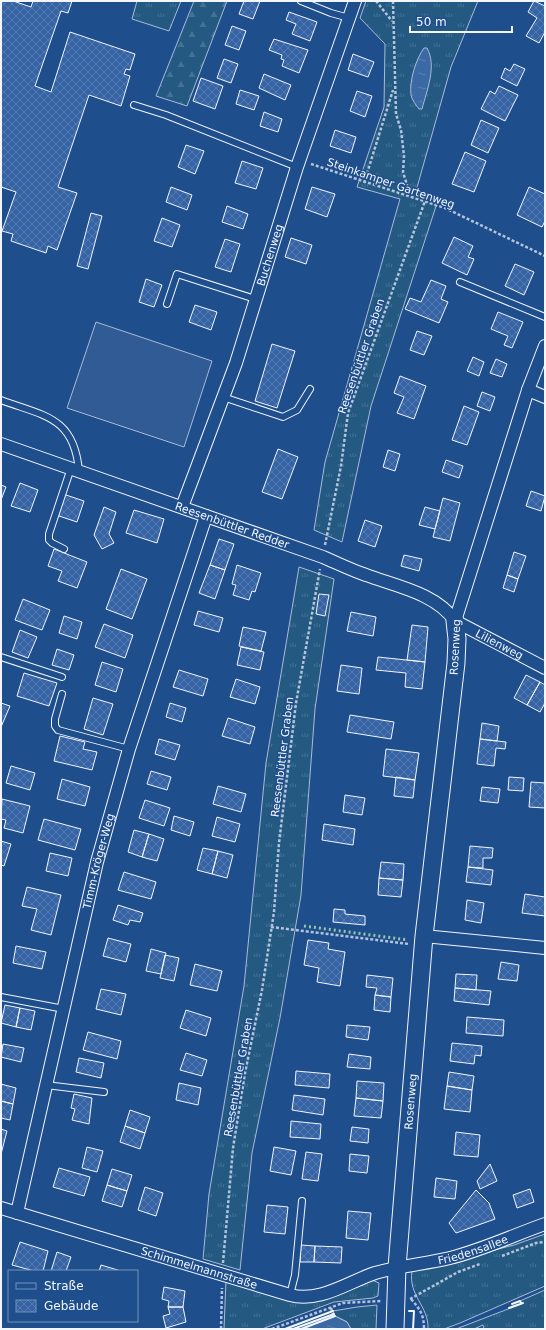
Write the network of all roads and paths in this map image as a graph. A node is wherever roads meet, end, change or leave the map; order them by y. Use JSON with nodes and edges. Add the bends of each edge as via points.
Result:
{"nodes":[{"id":1,"x":301,"y":1,"type":"edge"},
{"id":2,"x":356,"y":1,"type":"edge"},
{"id":3,"x":376,"y":1,"type":"edge"},
{"id":4,"x":393,"y":1,"type":"edge"},
{"id":5,"x":349,"y":18,"type":"junction"},
{"id":6,"x":392,"y":21,"type":"junction"},
{"id":7,"x":394,"y":88,"type":"junction"},
{"id":8,"x":134,"y":105,"type":"dead end"},
{"id":9,"x":297,"y":167,"type":"junction"},
{"id":10,"x":364,"y":183,"type":"junction"},
{"id":11,"x":410,"y":195,"type":"junction"},
{"id":12,"x":425,"y":201,"type":"junction"},
{"id":13,"x":545,"y":256,"type":"edge"},
{"id":14,"x":460,"y":282,"type":"dead end"},
{"id":15,"x":255,"y":299,"type":"junction"},
{"id":16,"x":167,"y":304,"type":"dead end"},
{"id":17,"x":545,"y":317,"type":"edge"},
{"id":18,"x":545,"y":346,"type":"edge"},
{"id":19,"x":310,"y":389,"type":"dead end"},
{"id":20,"x":528,"y":390,"type":"junction"},
{"id":21,"x":223,"y":397,"type":"junction"},
{"id":22,"x":545,"y":397,"type":"edge"},
{"id":23,"x":1,"y":400,"type":"edge"},
{"id":24,"x":1,"y":444,"type":"edge"},
{"id":25,"x":75,"y":469,"type":"junction"},
{"id":26,"x":182,"y":507,"type":"junction"},
{"id":27,"x":206,"y":516,"type":"junction"},
{"id":28,"x":64,"y":549,"type":"dead end"},
{"id":29,"x":323,"y":557,"type":"junction"},
{"id":30,"x":455,"y":621,"type":"junction"},
{"id":31,"x":1,"y":657,"type":"edge"},
{"id":32,"x":545,"y":668,"type":"edge"},
{"id":33,"x":62,"y":677,"type":"dead end"},
{"id":34,"x":62,"y":694,"type":"dead end"},
{"id":35,"x":129,"y":749,"type":"junction"},
{"id":36,"x":271,"y":927,"type":"junction"},
{"id":37,"x":423,"y":941,"type":"junction"},
{"id":38,"x":545,"y":948,"type":"edge"},
{"id":39,"x":1,"y":997,"type":"edge"},
{"id":40,"x":64,"y":1009,"type":"junction"},
{"id":41,"x":46,"y":1085,"type":"junction"},
{"id":42,"x":104,"y":1092,"type":"dead end"},
{"id":43,"x":302,"y":1201,"type":"dead end"},
{"id":44,"x":1,"y":1208,"type":"edge"},
{"id":45,"x":17,"y":1212,"type":"junction"},
{"id":46,"x":545,"y":1224,"type":"edge"},
{"id":47,"x":545,"y":1242,"type":"edge"},
{"id":48,"x":500,"y":1256,"type":"dead end"},
{"id":49,"x":486,"y":1261,"type":"dead end"},
{"id":50,"x":397,"y":1267,"type":"junction"},
{"id":51,"x":222,"y":1274,"type":"junction"},
{"id":52,"x":290,"y":1295,"type":"junction"},
{"id":53,"x":404,"y":1300,"type":"junction"},
{"id":54,"x":330,"y":1308,"type":"junction"},
{"id":55,"x":334,"y":1317,"type":"dead end"},
{"id":56,"x":283,"y":1325,"type":"junction"},
{"id":57,"x":221,"y":1329,"type":"edge"},
{"id":58,"x":272,"y":1329,"type":"edge"},
{"id":59,"x":284,"y":1329,"type":"edge"},
{"id":60,"x":394,"y":1329,"type":"edge"},
{"id":61,"x":424,"y":1329,"type":"edge"}],
"edges":[{"from":1,"to":5,"type":"lane"},
{"from":2,"to":5,"type":"street","name":"Buchenweg"},
{"from":3,"to":6,"type":"path"},
{"from":4,"to":6,"type":"path"},
{"from":5,"to":9,"type":"street","name":"Buchenweg"},
{"from":6,"to":7,"type":"path"},
{"from":7,"to":10,"type":"path"},
{"from":7,"to":11,"type":"path","via":[[404,156],[403,172]]},
{"from":8,"to":9,"type":"lane","via":[[166,115]]},
{"from":9,"to":10,"type":"path","name":"Steinkamper Gartenweg","via":[[304,162]]},
{"from":9,"to":15,"type":"street","name":"Buchenweg"},
{"from":10,"to":11,"type":"path","name":"Steinkamper Gartenweg"},
{"from":11,"to":12,"type":"path","name":"Steinkamper Gartenweg"},
{"from":12,"to":13,"type":"path","name":"Steinkamper Gartenweg"},
{"from":12,"to":29,"type":"path","name":"Reesenbüttler Graben","via":[[348,413],[341,466]]},
{"from":14,"to":17,"type":"lane"},
{"from":15,"to":16,"type":"lane","via":[[177,274]]},
{"from":15,"to":21,"type":"street","name":"Buchenweg"},
{"from":18,"to":20,"type":"street","name":"Rosenweg"},
{"from":19,"to":21,"type":"lane","via":[[297,410],[284,417]]},
{"from":20,"to":22,"type":"street"},
{"from":20,"to":30,"type":"street","name":"Rosenweg"},
{"from":21,"to":26,"type":"street","name":"Buchenweg"},
{"from":23,"to":25,"type":"lane","via":[[57,421],[73,442],[78,460]]},
{"from":24,"to":25,"type":"street","name":"Reesenbüttler Redder"},
{"from":25,"to":26,"type":"street","name":"Reesenbüttler Redder"},
{"from":25,"to":28,"type":"lane","via":[[48,534],[52,543]]},
{"from":26,"to":27,"type":"street","name":"Reesenbüttler Redder"},
{"from":27,"to":29,"type":"street","name":"Reesenbüttler Redder"},
{"from":27,"to":35,"type":"street","name":"Timm-Kröger-Weg"},
{"from":29,"to":30,"type":"street","name":"Reesenbüttler Redder","via":[[436,602],[448,611]]},
{"from":29,"to":36,"type":"path","name":"Reesenbüttler Graben","via":[[296,703]]},
{"from":30,"to":32,"type":"street","name":"Lilienweg"},
{"from":30,"to":37,"type":"street","name":"Rosenweg","via":[[456,663]]},
{"from":31,"to":33,"type":"lane"},
{"from":34,"to":35,"type":"lane","via":[[55,719],[58,730]]},
{"from":35,"to":40,"type":"street","name":"Timm-Kröger-Weg","via":[[97,862]]},
{"from":36,"to":37,"type":"path"},
{"from":36,"to":51,"type":"path","name":"Reesenbüttler Graben","via":[[233,1148]]},
{"from":37,"to":38,"type":"street"},
{"from":37,"to":50,"type":"street","name":"Rosenweg"},
{"from":39,"to":40,"type":"lane"},
{"from":40,"to":41,"type":"street","name":"Timm-Kröger-Weg"},
{"from":41,"to":42,"type":"lane"},
{"from":41,"to":45,"type":"street","name":"Timm-Kröger-Weg"},
{"from":43,"to":52,"type":"lane","via":[[295,1275]]},
{"from":44,"to":45,"type":"street","name":"Schimmelmannstraße"},
{"from":45,"to":51,"type":"street","name":"Schimmelmannstraße"},
{"from":46,"to":50,"type":"street","name":"Friedensallee","via":[[450,1258]]},
{"from":47,"to":48,"type":"path"},
{"from":49,"to":53,"type":"path","via":[[458,1272]]},
{"from":50,"to":52,"type":"street","name":"Schimmelmannstraße","via":[[322,1294],[307,1297]]},
{"from":50,"to":53,"type":"street","name":"Rosenweg"},
{"from":51,"to":52,"type":"street","name":"Schimmelmannstraße"},
{"from":51,"to":57,"type":"path","name":"Reesenbüttler Graben"},
{"from":53,"to":54,"type":"path","via":[[343,1303]]},
{"from":53,"to":60,"type":"street","name":"Rosenweg"},
{"from":53,"to":61,"type":"path","via":[[422,1311]]},
{"from":54,"to":55,"type":"path"},
{"from":54,"to":56,"type":"path"},
{"from":56,"to":58,"type":"path"},
{"from":56,"to":59,"type":"path"}]}
